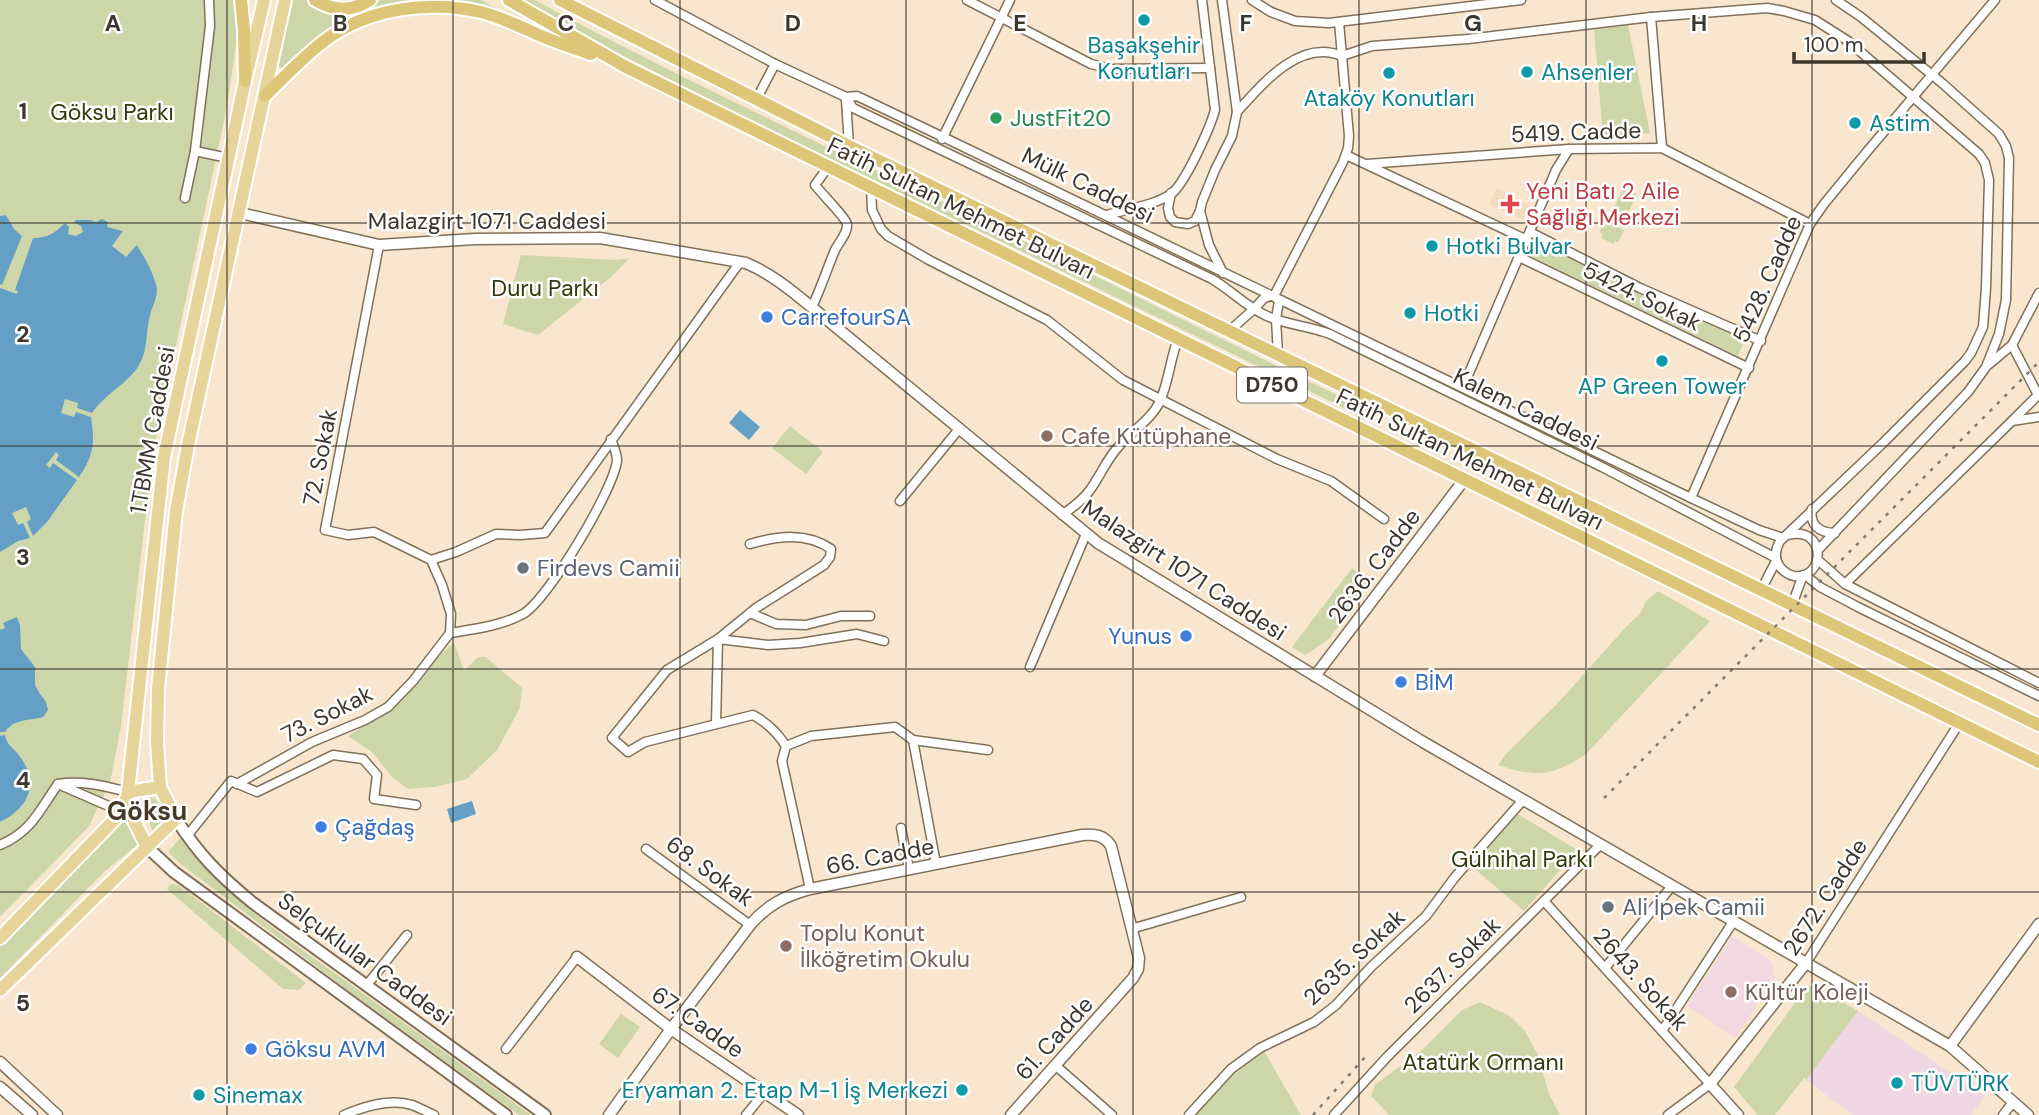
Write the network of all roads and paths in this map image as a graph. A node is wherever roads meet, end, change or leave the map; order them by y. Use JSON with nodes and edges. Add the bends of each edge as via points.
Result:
{"nodes":[{"id":1,"x":209,"y":0,"type":"edge"},
{"id":2,"x":241,"y":0,"type":"edge"},
{"id":3,"x":264,"y":0,"type":"edge"},
{"id":4,"x":285,"y":0,"type":"edge"},
{"id":5,"x":314,"y":0,"type":"edge"},
{"id":6,"x":370,"y":0,"type":"edge"},
{"id":7,"x":509,"y":0,"type":"edge"},
{"id":8,"x":560,"y":0,"type":"edge"},
{"id":9,"x":655,"y":0,"type":"edge"},
{"id":10,"x":967,"y":0,"type":"edge"},
{"id":11,"x":1010,"y":0,"type":"edge"},
{"id":12,"x":1202,"y":0,"type":"edge"},
{"id":13,"x":1222,"y":0,"type":"edge"},
{"id":14,"x":1252,"y":0,"type":"edge"},
{"id":15,"x":1521,"y":0,"type":"edge"},
{"id":16,"x":1836,"y":0,"type":"edge"},
{"id":17,"x":1995,"y":0,"type":"edge"},
{"id":18,"x":1464,"y":3,"type":"edge"},
{"id":19,"x":1651,"y":17,"type":"junction"},
{"id":20,"x":1002,"y":18,"type":"junction"},
{"id":21,"x":1339,"y":22,"type":"junction"},
{"id":22,"x":1342,"y":56,"type":"junction"},
{"id":23,"x":775,"y":64,"type":"junction"},
{"id":24,"x":626,"y":67,"type":"junction"},
{"id":25,"x":1210,"y":68,"type":"junction"},
{"id":26,"x":1931,"y":75,"type":"junction"},
{"id":27,"x":245,"y":81,"type":"junction"},
{"id":28,"x":265,"y":96,"type":"junction"},
{"id":29,"x":846,"y":97,"type":"junction"},
{"id":30,"x":1912,"y":98,"type":"junction"},
{"id":31,"x":756,"y":100,"type":"junction"},
{"id":32,"x":1237,"y":112,"type":"junction"},
{"id":33,"x":943,"y":137,"type":"junction"},
{"id":34,"x":849,"y":146,"type":"junction"},
{"id":35,"x":938,"y":148,"type":"junction"},
{"id":36,"x":1662,"y":148,"type":"junction"},
{"id":37,"x":1569,"y":149,"type":"junction"},
{"id":38,"x":195,"y":152,"type":"junction"},
{"id":39,"x":1346,"y":155,"type":"junction"},
{"id":40,"x":228,"y":158,"type":"junction"},
{"id":41,"x":1367,"y":164,"type":"junction"},
{"id":42,"x":828,"y":167,"type":"junction"},
{"id":43,"x":871,"y":187,"type":"junction"},
{"id":44,"x":1171,"y":194,"type":"junction"},
{"id":45,"x":185,"y":198,"type":"dead end"},
{"id":46,"x":1200,"y":211,"type":"junction"},
{"id":47,"x":240,"y":213,"type":"junction"},
{"id":48,"x":1107,"y":215,"type":"junction"},
{"id":49,"x":1810,"y":224,"type":"junction"},
{"id":50,"x":1528,"y":236,"type":"junction"},
{"id":51,"x":379,"y":244,"type":"junction"},
{"id":52,"x":1519,"y":257,"type":"junction"},
{"id":53,"x":740,"y":262,"type":"junction"},
{"id":54,"x":1223,"y":273,"type":"junction"},
{"id":55,"x":2039,"y":293,"type":"edge"},
{"id":56,"x":1274,"y":296,"type":"junction"},
{"id":57,"x":812,"y":307,"type":"junction"},
{"id":58,"x":1254,"y":309,"type":"junction"},
{"id":59,"x":1276,"y":319,"type":"junction"},
{"id":60,"x":1228,"y":332,"type":"junction"},
{"id":61,"x":1178,"y":338,"type":"junction"},
{"id":62,"x":1761,"y":341,"type":"junction"},
{"id":63,"x":2012,"y":345,"type":"junction"},
{"id":64,"x":1278,"y":355,"type":"junction"},
{"id":65,"x":1986,"y":367,"type":"junction"},
{"id":66,"x":1749,"y":368,"type":"junction"},
{"id":67,"x":1463,"y":387,"type":"junction"},
{"id":68,"x":2039,"y":395,"type":"edge"},
{"id":69,"x":1161,"y":398,"type":"junction"},
{"id":70,"x":2039,"y":417,"type":"edge"},
{"id":71,"x":2012,"y":421,"type":"junction"},
{"id":72,"x":959,"y":429,"type":"junction"},
{"id":73,"x":611,"y":439,"type":"junction"},
{"id":74,"x":1464,"y":480,"type":"junction"},
{"id":75,"x":1691,"y":498,"type":"junction"},
{"id":76,"x":900,"y":501,"type":"dead end"},
{"id":77,"x":1812,"y":509,"type":"junction"},
{"id":78,"x":1062,"y":515,"type":"junction"},
{"id":79,"x":1384,"y":519,"type":"dead end"},
{"id":80,"x":1835,"y":533,"type":"junction"},
{"id":81,"x":1086,"y":534,"type":"junction"},
{"id":82,"x":1786,"y":537,"type":"junction"},
{"id":83,"x":750,"y":544,"type":"dead end"},
{"id":84,"x":1818,"y":550,"type":"junction"},
{"id":85,"x":1776,"y":559,"type":"junction"},
{"id":86,"x":431,"y":560,"type":"junction"},
{"id":87,"x":1818,"y":560,"type":"junction"},
{"id":88,"x":1804,"y":575,"type":"junction"},
{"id":89,"x":1845,"y":584,"type":"junction"},
{"id":90,"x":1761,"y":590,"type":"junction"},
{"id":91,"x":1792,"y":605,"type":"junction"},
{"id":92,"x":750,"y":613,"type":"junction"},
{"id":93,"x":870,"y":616,"type":"dead end"},
{"id":94,"x":450,"y":633,"type":"junction"},
{"id":95,"x":718,"y":639,"type":"junction"},
{"id":96,"x":884,"y":641,"type":"dead end"},
{"id":97,"x":1030,"y":667,"type":"dead end"},
{"id":98,"x":1315,"y":676,"type":"junction"},
{"id":99,"x":2039,"y":683,"type":"edge"},
{"id":100,"x":2039,"y":696,"type":"edge"},
{"id":101,"x":1960,"y":722,"type":"junction"},
{"id":102,"x":716,"y":724,"type":"junction"},
{"id":103,"x":2039,"y":725,"type":"edge"},
{"id":104,"x":913,"y":740,"type":"junction"},
{"id":105,"x":786,"y":746,"type":"junction"},
{"id":106,"x":988,"y":750,"type":"dead end"},
{"id":107,"x":2039,"y":762,"type":"edge"},
{"id":108,"x":58,"y":784,"type":"junction"},
{"id":109,"x":237,"y":784,"type":"junction"},
{"id":110,"x":160,"y":787,"type":"junction"},
{"id":111,"x":1523,"y":800,"type":"junction"},
{"id":112,"x":124,"y":802,"type":"junction"},
{"id":113,"x":416,"y":805,"type":"dead end"},
{"id":114,"x":176,"y":819,"type":"junction"},
{"id":115,"x":901,"y":828,"type":"dead end"},
{"id":116,"x":187,"y":836,"type":"junction"},
{"id":117,"x":0,"y":845,"type":"edge"},
{"id":118,"x":1600,"y":845,"type":"junction"},
{"id":119,"x":147,"y":847,"type":"junction"},
{"id":120,"x":646,"y":849,"type":"dead end"},
{"id":121,"x":936,"y":864,"type":"junction"},
{"id":122,"x":909,"y":869,"type":"junction"},
{"id":123,"x":1672,"y":886,"type":"junction"},
{"id":124,"x":810,"y":889,"type":"junction"},
{"id":125,"x":1241,"y":897,"type":"dead end"},
{"id":126,"x":1544,"y":901,"type":"junction"},
{"id":127,"x":1733,"y":922,"type":"junction"},
{"id":128,"x":2039,"y":924,"type":"edge"},
{"id":129,"x":750,"y":925,"type":"junction"},
{"id":130,"x":1131,"y":929,"type":"junction"},
{"id":131,"x":407,"y":935,"type":"dead end"},
{"id":132,"x":0,"y":937,"type":"edge"},
{"id":133,"x":577,"y":957,"type":"joint"},
{"id":134,"x":1806,"y":963,"type":"junction"},
{"id":135,"x":1605,"y":968,"type":"junction"},
{"id":136,"x":366,"y":986,"type":"junction"},
{"id":137,"x":1126,"y":986,"type":"joint"},
{"id":138,"x":0,"y":990,"type":"edge"},
{"id":139,"x":671,"y":1029,"type":"junction"},
{"id":140,"x":1662,"y":1031,"type":"junction"},
{"id":141,"x":1950,"y":1046,"type":"junction"},
{"id":142,"x":506,"y":1049,"type":"dead end"},
{"id":143,"x":0,"y":1062,"type":"edge"},
{"id":144,"x":1055,"y":1065,"type":"junction"},
{"id":145,"x":1710,"y":1084,"type":"junction"},
{"id":146,"x":0,"y":1087,"type":"edge"},
{"id":147,"x":765,"y":1092,"type":"junction"},
{"id":148,"x":2013,"y":1102,"type":"junction"},
{"id":149,"x":27,"y":1113,"type":"edge"},
{"id":150,"x":57,"y":1115,"type":"edge"},
{"id":151,"x":344,"y":1115,"type":"edge"},
{"id":152,"x":434,"y":1115,"type":"edge"},
{"id":153,"x":506,"y":1115,"type":"edge"},
{"id":154,"x":545,"y":1115,"type":"edge"},
{"id":155,"x":608,"y":1115,"type":"edge"},
{"id":156,"x":746,"y":1115,"type":"edge"},
{"id":157,"x":798,"y":1115,"type":"edge"},
{"id":158,"x":1011,"y":1115,"type":"edge"},
{"id":159,"x":1112,"y":1115,"type":"edge"},
{"id":160,"x":1189,"y":1115,"type":"edge"},
{"id":161,"x":1334,"y":1115,"type":"edge"},
{"id":162,"x":1668,"y":1115,"type":"edge"},
{"id":163,"x":1738,"y":1115,"type":"edge"},
{"id":164,"x":2003,"y":1115,"type":"edge"},
{"id":165,"x":2028,"y":1115,"type":"edge"}],
"edges":[{"from":1,"to":38,"type":"street"},
{"from":2,"to":27,"type":"highway"},
{"from":3,"to":27,"type":"main road","name":"1.TBMM Caddesi"},
{"from":4,"to":28,"type":"main road","name":"1.TBMM Caddesi"},
{"from":5,"to":6,"type":"highway","via":[[341,9]]},
{"from":7,"to":24,"type":"highway","name":"Fatih Sultan Mehmet Bulvarı","number":"D750"},
{"from":8,"to":31,"type":"highway","name":"Fatih Sultan Mehmet Bulvarı","number":"D750"},
{"from":9,"to":23,"type":"street","name":"Mülk Caddesi"},
{"from":10,"to":20,"type":"street"},
{"from":11,"to":20,"type":"street"},
{"from":12,"to":25,"type":"street"},
{"from":13,"to":32,"type":"street"},
{"from":14,"to":21,"type":"street","via":[[1295,21]]},
{"from":15,"to":18,"type":"street"},
{"from":16,"to":26,"type":"street"},
{"from":17,"to":26,"type":"street","name":"5428. Cadde"},
{"from":18,"to":21,"type":"street"},
{"from":19,"to":22,"type":"street","via":[[1372,46]]},
{"from":19,"to":30,"type":"street","via":[[1767,8],[1815,20],[1848,41]]},
{"from":19,"to":36,"type":"street"},
{"from":20,"to":25,"type":"street","via":[[1102,67]]},
{"from":20,"to":33,"type":"street"},
{"from":21,"to":22,"type":"street"},
{"from":22,"to":32,"type":"street","via":[[1314,52],[1279,69]]},
{"from":22,"to":39,"type":"street","via":[[1349,136]]},
{"from":23,"to":29,"type":"street","name":"Mülk Caddesi"},
{"from":23,"to":31,"type":"street"},
{"from":24,"to":28,"type":"highway","via":[[483,13],[435,5],[391,11],[345,28],[316,47]]},
{"from":24,"to":42,"type":"highway","name":"Fatih Sultan Mehmet Bulvarı","number":"D750"},
{"from":25,"to":44,"type":"street","via":[[1212,122]]},
{"from":26,"to":30,"type":"street","name":"5428. Cadde"},
{"from":26,"to":65,"type":"street","via":[[1999,134],[2008,152],[2006,300]]},
{"from":27,"to":40,"type":"main road","name":"1.TBMM Caddesi"},
{"from":28,"to":47,"type":"main road","name":"1.TBMM Caddesi"},
{"from":29,"to":33,"type":"street","name":"Mülk Caddesi","via":[[857,96]]},
{"from":29,"to":34,"type":"street"},
{"from":29,"to":35,"type":"street","name":"Mülk Caddesi","via":[[853,108]]},
{"from":30,"to":49,"type":"street","name":"5428. Cadde"},
{"from":30,"to":77,"type":"street","via":[[1985,163],[1989,180],[1983,327],[1965,360]]},
{"from":31,"to":34,"type":"highway","name":"Fatih Sultan Mehmet Bulvarı","number":"D750"},
{"from":32,"to":46,"type":"street","via":[[1232,136]]},
{"from":33,"to":35,"type":"street"},
{"from":33,"to":48,"type":"street","name":"Mülk Caddesi"},
{"from":34,"to":60,"type":"highway","name":"Fatih Sultan Mehmet Bulvarı","number":"D750"},
{"from":35,"to":58,"type":"street","name":"Mülk Caddesi","via":[[1212,279]]},
{"from":36,"to":37,"type":"street","name":"5419. Cadde"},
{"from":36,"to":49,"type":"street","name":"5419. Cadde"},
{"from":37,"to":41,"type":"street","name":"5419. Cadde"},
{"from":37,"to":50,"type":"street"},
{"from":38,"to":40,"type":"street"},
{"from":38,"to":45,"type":"street"},
{"from":39,"to":41,"type":"street"},
{"from":39,"to":56,"type":"street"},
{"from":40,"to":112,"type":"main road","name":"1.TBMM Caddesi","via":[[164,457]]},
{"from":41,"to":50,"type":"street"},
{"from":42,"to":43,"type":"highway","name":"Fatih Sultan Mehmet Bulvarı","number":"D750"},
{"from":42,"to":57,"type":"street","via":[[815,185],[847,228]]},
{"from":43,"to":61,"type":"highway","name":"Fatih Sultan Mehmet Bulvarı","number":"D750"},
{"from":43,"to":69,"type":"street","via":[[872,211],[888,236],[1046,320],[1123,380]]},
{"from":44,"to":46,"type":"street","via":[[1168,208],[1175,222],[1188,224]]},
{"from":44,"to":48,"type":"street"},
{"from":46,"to":54,"type":"street"},
{"from":47,"to":51,"type":"street","name":"Malazgirt 1071 Caddesi"},
{"from":47,"to":110,"type":"main road","name":"1.TBMM Caddesi","via":[[176,511],[158,689]]},
{"from":48,"to":54,"type":"street","name":"Mülk Caddesi"},
{"from":49,"to":62,"type":"street","name":"5428. Cadde"},
{"from":50,"to":52,"type":"street"},
{"from":50,"to":62,"type":"street"},
{"from":51,"to":53,"type":"street","name":"Malazgirt 1071 Caddesi","via":[[600,238]]},
{"from":51,"to":86,"type":"street","name":"72. Sokak","via":[[326,530],[348,535],[374,532]]},
{"from":52,"to":66,"type":"street","name":"5424. Sokak"},
{"from":52,"to":67,"type":"street"},
{"from":53,"to":57,"type":"street","name":"Malazgirt 1071 Caddesi","via":[[772,276]]},
{"from":53,"to":73,"type":"street"},
{"from":54,"to":56,"type":"street","name":"Mülk Caddesi"},
{"from":55,"to":63,"type":"street"},
{"from":56,"to":58,"type":"street","via":[[1264,298]]},
{"from":56,"to":59,"type":"street","via":[[1279,301]]},
{"from":56,"to":67,"type":"street","name":"Kalem Caddesi"},
{"from":57,"to":72,"type":"street","name":"Malazgirt 1071 Caddesi"},
{"from":58,"to":59,"type":"street","name":"Kalem Caddesi"},
{"from":58,"to":60,"type":"street"},
{"from":59,"to":64,"type":"street"},
{"from":59,"to":85,"type":"street","name":"Kalem Caddesi","via":[[1330,334],[1602,467]]},
{"from":60,"to":64,"type":"highway","name":"Fatih Sultan Mehmet Bulvarı","number":"D750"},
{"from":61,"to":69,"type":"street"},
{"from":61,"to":74,"type":"highway","name":"Fatih Sultan Mehmet Bulvarı","number":"D750"},
{"from":62,"to":66,"type":"street","name":"5428. Cadde"},
{"from":63,"to":65,"type":"street"},
{"from":63,"to":68,"type":"street"},
{"from":64,"to":90,"type":"highway","name":"Fatih Sultan Mehmet Bulvarı","number":"D750"},
{"from":65,"to":80,"type":"street","via":[[1968,392]]},
{"from":66,"to":75,"type":"street","name":"5428. Cadde"},
{"from":67,"to":75,"type":"street","name":"Kalem Caddesi"},
{"from":68,"to":71,"type":"street"},
{"from":69,"to":78,"type":"street","via":[[1108,460],[1089,491]]},
{"from":69,"to":79,"type":"street","via":[[1277,459],[1331,481]]},
{"from":70,"to":71,"type":"street"},
{"from":71,"to":89,"type":"street"},
{"from":72,"to":76,"type":"street"},
{"from":72,"to":78,"type":"street","name":"Malazgirt 1071 Caddesi"},
{"from":73,"to":86,"type":"street","via":[[545,533],[496,534]]},
{"from":73,"to":94,"type":"street","via":[[617,460],[604,498],[530,609],[506,621]]},
{"from":74,"to":98,"type":"street","name":"2636. Cadde"},
{"from":74,"to":101,"type":"highway","name":"Fatih Sultan Mehmet Bulvarı","number":"D750"},
{"from":75,"to":82,"type":"street","name":"Kalem Caddesi","via":[[1759,530]]},
{"from":77,"to":80,"type":"street","via":[[1819,530]]},
{"from":77,"to":82,"type":"street"},
{"from":78,"to":81,"type":"street","name":"Malazgirt 1071 Caddesi"},
{"from":80,"to":84,"type":"street"},
{"from":81,"to":97,"type":"street"},
{"from":81,"to":98,"type":"street","name":"Malazgirt 1071 Caddesi"},
{"from":82,"to":84,"type":"street","via":[[1794,533],[1807,536]]},
{"from":82,"to":85,"type":"street","via":[[1776,549]]},
{"from":83,"to":92,"type":"street","via":[[811,538],[831,549],[824,565]]},
{"from":84,"to":87,"type":"street"},
{"from":85,"to":88,"type":"street","via":[[1788,574]]},
{"from":85,"to":90,"type":"street"},
{"from":86,"to":94,"type":"street","via":[[451,614]]},
{"from":87,"to":88,"type":"street"},
{"from":87,"to":89,"type":"street"},
{"from":88,"to":91,"type":"street"},
{"from":88,"to":100,"type":"street","via":[[1858,607]]},
{"from":89,"to":99,"type":"street"},
{"from":90,"to":91,"type":"highway","name":"Fatih Sultan Mehmet Bulvarı","number":"D750"},
{"from":91,"to":103,"type":"highway","name":"Fatih Sultan Mehmet Bulvarı","number":"D750"},
{"from":92,"to":93,"type":"street","via":[[776,624],[806,625],[841,616]]},
{"from":92,"to":95,"type":"street"},
{"from":94,"to":109,"type":"street","name":"73. Sokak","via":[[388,707]]},
{"from":95,"to":96,"type":"street","via":[[768,645],[856,634]]},
{"from":95,"to":102,"type":"street"},
{"from":95,"to":102,"type":"street","via":[[667,670],[612,738],[628,752],[645,742]]},
{"from":98,"to":111,"type":"street","name":"Malazgirt 1071 Caddesi"},
{"from":101,"to":107,"type":"highway","name":"Fatih Sultan Mehmet Bulvarı","number":"D750"},
{"from":101,"to":134,"type":"street","name":"2672. Cadde"},
{"from":102,"to":105,"type":"street","via":[[753,715],[779,734]]},
{"from":104,"to":105,"type":"street","via":[[895,727],[811,736]]},
{"from":104,"to":106,"type":"street"},
{"from":104,"to":121,"type":"street"},
{"from":105,"to":124,"type":"street","via":[[782,761]]},
{"from":108,"to":112,"type":"street","via":[[75,793]]},
{"from":108,"to":112,"type":"street","via":[[89,783]]},
{"from":108,"to":117,"type":"street","via":[[32,823]]},
{"from":109,"to":113,"type":"street","via":[[257,792],[333,755],[363,759],[377,775],[374,799]]},
{"from":109,"to":116,"type":"street","name":"73. Sokak","via":[[231,781]]},
{"from":110,"to":112,"type":"main road"},
{"from":110,"to":114,"type":"main road"},
{"from":111,"to":118,"type":"street","name":"Malazgirt 1071 Caddesi"},
{"from":111,"to":160,"type":"street","name":"2635. Sokak","via":[[1426,916],[1336,1005],[1231,1069]]},
{"from":112,"to":119,"type":"main road"},
{"from":112,"to":132,"type":"main road","via":[[115,819]]},
{"from":114,"to":116,"type":"main road","name":"Selçuklular Caddesi"},
{"from":114,"to":119,"type":"main road"},
{"from":115,"to":122,"type":"street"},
{"from":116,"to":136,"type":"main road","name":"Selçuklular Caddesi","via":[[236,889]]},
{"from":118,"to":123,"type":"street","name":"Malazgirt 1071 Caddesi"},
{"from":118,"to":126,"type":"street","name":"2637. Sokak"},
{"from":119,"to":138,"type":"main road"},
{"from":119,"to":153,"type":"main road","name":"Selçuklular Caddesi","via":[[174,872]]},
{"from":120,"to":129,"type":"street","name":"68. Sokak"},
{"from":121,"to":122,"type":"street","name":"66. Cadde"},
{"from":121,"to":130,"type":"street","name":"66. Cadde","via":[[1097,835],[1111,846]]},
{"from":122,"to":124,"type":"street","name":"66. Cadde"},
{"from":123,"to":127,"type":"street","name":"Malazgirt 1071 Caddesi"},
{"from":123,"to":135,"type":"street"},
{"from":124,"to":129,"type":"street","name":"66. Cadde","via":[[774,903]]},
{"from":125,"to":130,"type":"street"},
{"from":126,"to":135,"type":"street","name":"2643. Sokak"},
{"from":126,"to":161,"type":"street","name":"2637. Sokak"},
{"from":127,"to":134,"type":"street","name":"Malazgirt 1071 Caddesi"},
{"from":127,"to":140,"type":"street"},
{"from":128,"to":141,"type":"street"},
{"from":129,"to":139,"type":"street","name":"66. Cadde"},
{"from":130,"to":137,"type":"street","name":"66. Cadde","via":[[1139,965]]},
{"from":131,"to":136,"type":"street"},
{"from":133,"to":139,"type":"street","name":"67. Cadde"},
{"from":133,"to":142,"type":"street"},
{"from":134,"to":141,"type":"street","name":"Malazgirt 1071 Caddesi"},
{"from":134,"to":145,"type":"street","name":"2672. Cadde"},
{"from":135,"to":140,"type":"street","name":"2643. Sokak"},
{"from":136,"to":154,"type":"main road","name":"Selçuklular Caddesi"},
{"from":137,"to":144,"type":"street","name":"61. Cadde"},
{"from":139,"to":147,"type":"street","name":"67. Cadde"},
{"from":139,"to":155,"type":"street","name":"66. Cadde"},
{"from":140,"to":145,"type":"street","name":"2643. Sokak"},
{"from":141,"to":148,"type":"street","name":"Malazgirt 1071 Caddesi"},
{"from":143,"to":150,"type":"street"},
{"from":144,"to":158,"type":"street","name":"61. Cadde"},
{"from":144,"to":159,"type":"street"},
{"from":145,"to":162,"type":"street"},
{"from":145,"to":163,"type":"street"},
{"from":146,"to":149,"type":"street"},
{"from":147,"to":156,"type":"street"},
{"from":147,"to":157,"type":"street","name":"67. Cadde"},
{"from":148,"to":164,"type":"street"},
{"from":148,"to":165,"type":"street","name":"Malazgirt 1071 Caddesi"},
{"from":151,"to":152,"type":"street","via":[[397,1102]]}]}
